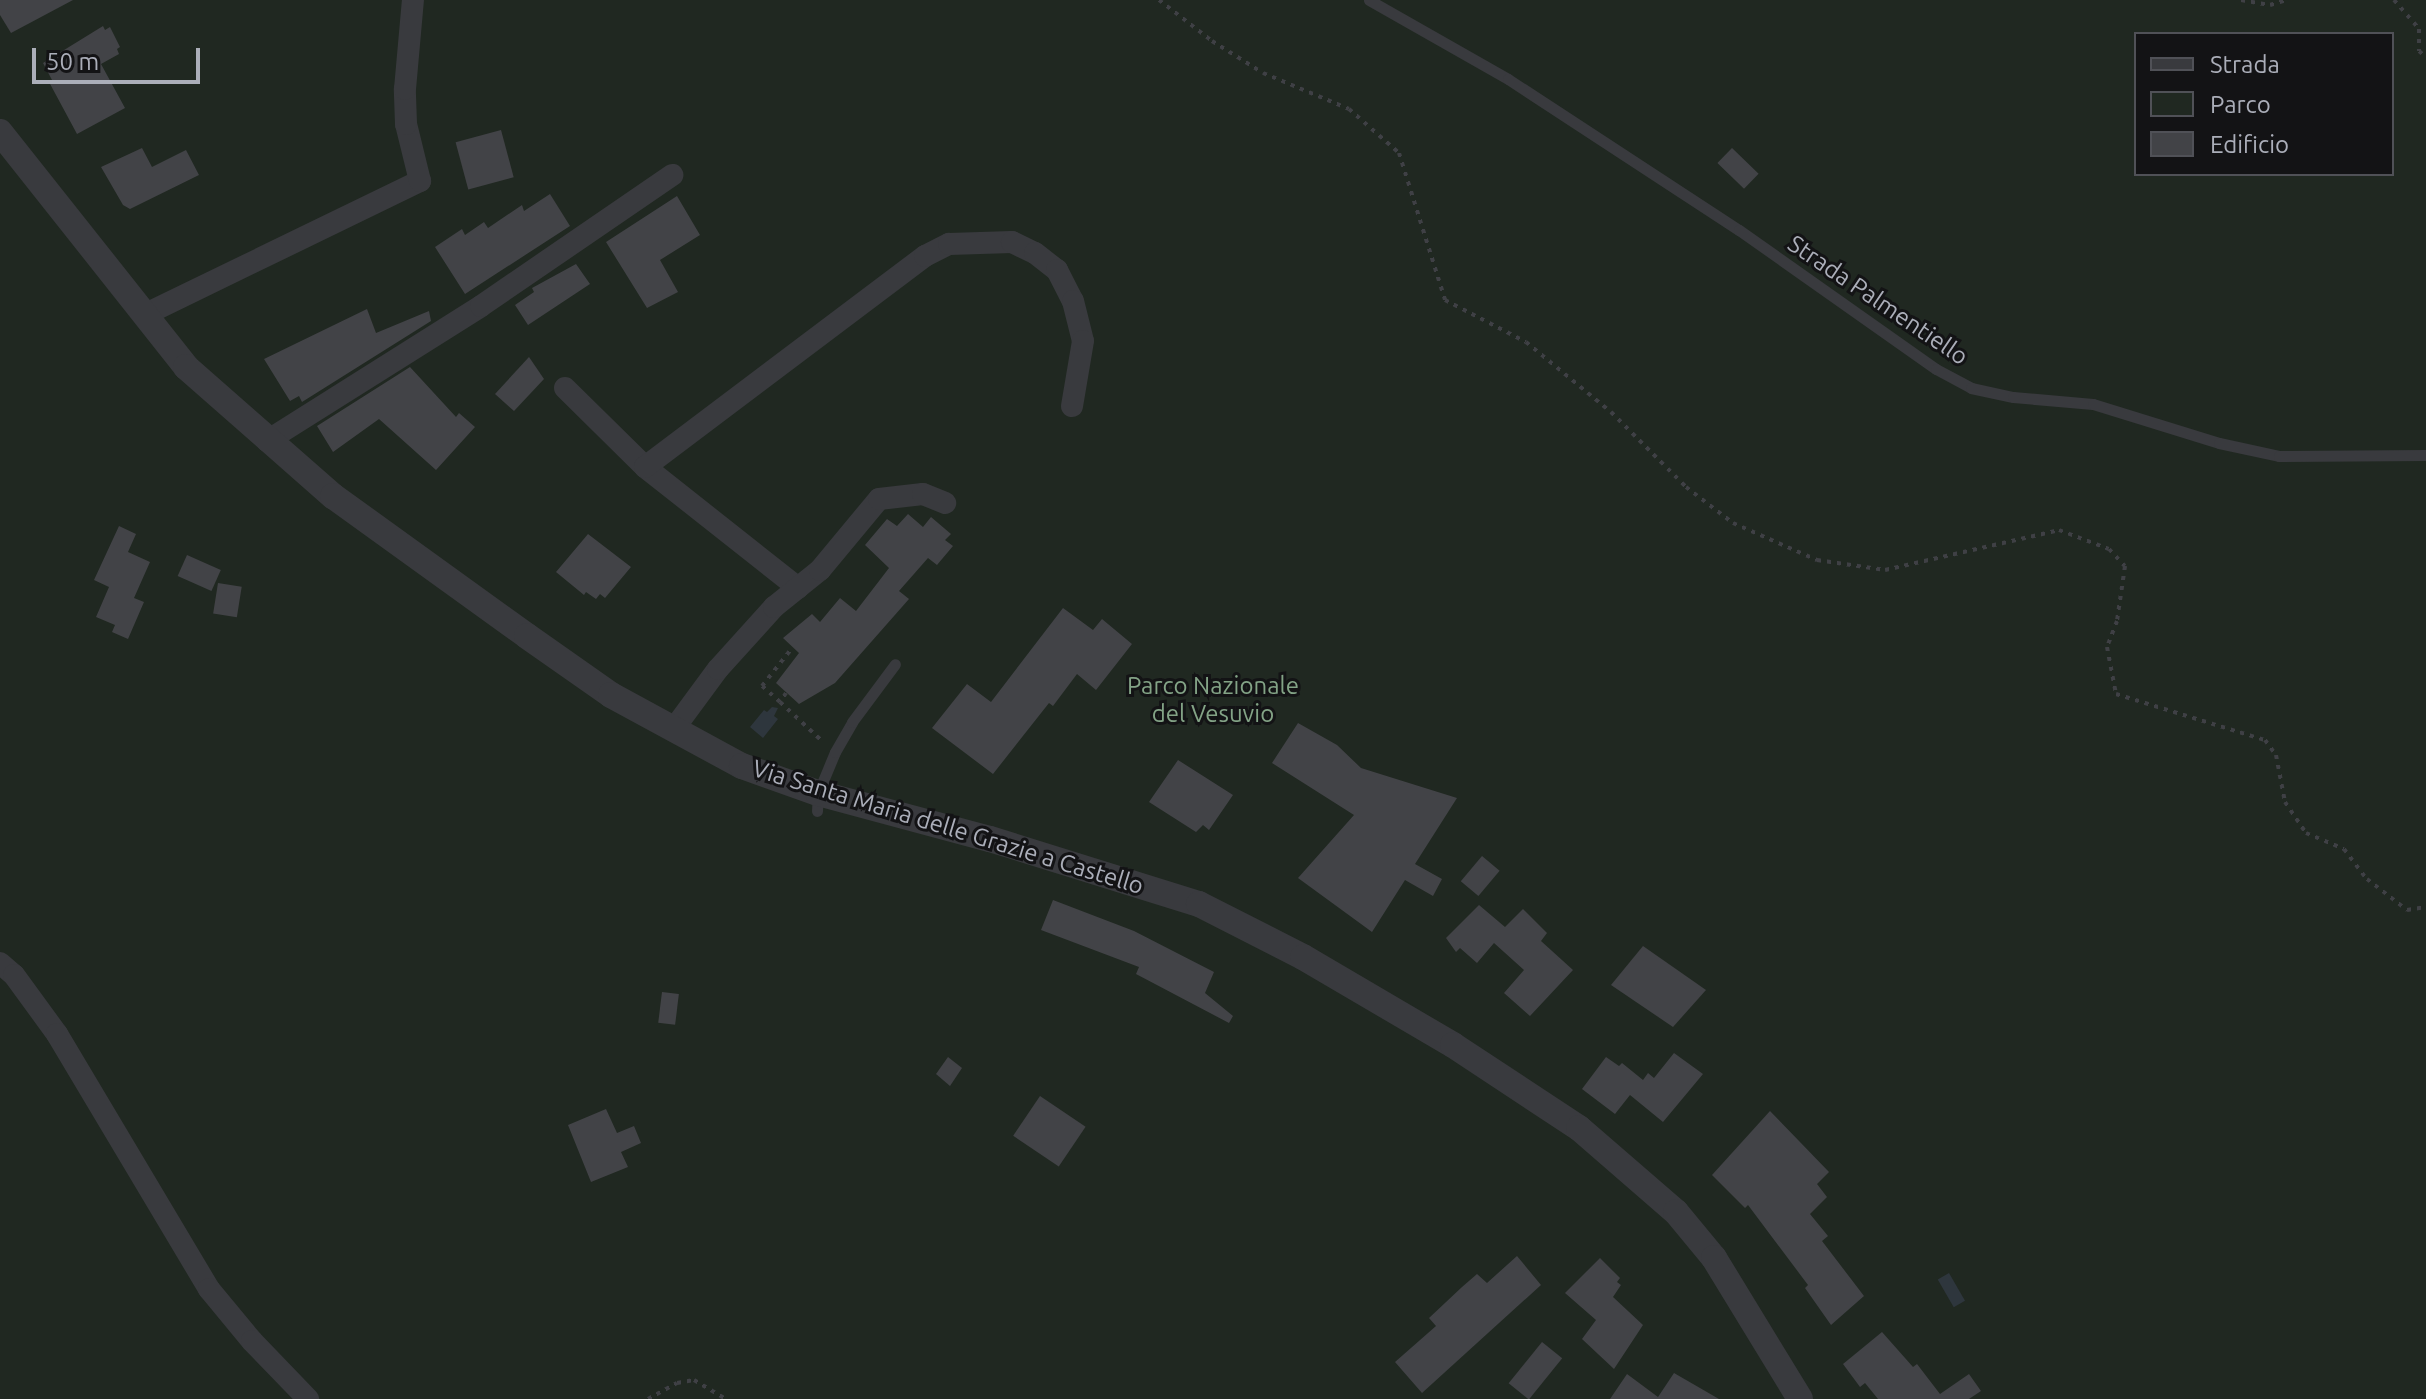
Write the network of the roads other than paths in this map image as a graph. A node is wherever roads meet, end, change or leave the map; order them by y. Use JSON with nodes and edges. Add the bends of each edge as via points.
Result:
{"nodes":[{"id":1,"x":413,"y":0,"type":"edge"},
{"id":2,"x":1369,"y":0,"type":"edge"},
{"id":3,"x":0,"y":132,"type":"edge"},
{"id":4,"x":672,"y":175,"type":"dead end"},
{"id":5,"x":144,"y":315,"type":"junction"},
{"id":6,"x":565,"y":388,"type":"dead end"},
{"id":7,"x":1072,"y":406,"type":"dead end"},
{"id":8,"x":267,"y":441,"type":"junction"},
{"id":9,"x":2426,"y":455,"type":"edge"},
{"id":10,"x":645,"y":467,"type":"junction"},
{"id":11,"x":945,"y":503,"type":"dead end"},
{"id":12,"x":798,"y":588,"type":"junction"},
{"id":13,"x":895,"y":664,"type":"dead end"},
{"id":14,"x":673,"y":730,"type":"junction"},
{"id":15,"x":817,"y":802,"type":"junction"},
{"id":16,"x":0,"y":963,"type":"edge"},
{"id":17,"x":308,"y":1399,"type":"edge"},
{"id":18,"x":1800,"y":1399,"type":"edge"}],
"edges":[{"from":1,"to":5,"type":"street","via":[[406,124],[420,181]]},
{"from":2,"to":9,"type":"lane","name":"Strada Palmentiello","via":[[1508,79],[1963,384],[1992,394],[2105,407],[2279,456]]},
{"from":3,"to":5,"type":"street","name":"Via Santa Maria delle Grazie a Castello"},
{"from":4,"to":8,"type":"street","via":[[481,306]]},
{"from":5,"to":8,"type":"street","name":"Via Santa Maria delle Grazie a Castello","via":[[186,367]]},
{"from":6,"to":10,"type":"street"},
{"from":7,"to":10,"type":"street","via":[[1083,341],[1073,301],[1057,270],[1012,242],[949,244],[913,265]]},
{"from":8,"to":14,"type":"street","name":"Via Santa Maria delle Grazie a Castello","via":[[333,496],[527,636],[611,695]]},
{"from":10,"to":12,"type":"street"},
{"from":11,"to":12,"type":"street","via":[[923,494],[879,499],[820,570]]},
{"from":12,"to":14,"type":"street","via":[[718,669]]},
{"from":13,"to":15,"type":"lane","via":[[835,752]]},
{"from":14,"to":15,"type":"street","name":"Via Santa Maria delle Grazie a Castello"},
{"from":15,"to":18,"type":"street","name":"Via Santa Maria delle Grazie a Castello","via":[[990,839],[1199,904],[1303,957],[1516,1083],[1579,1128],[1676,1212],[1714,1258]]},
{"from":16,"to":17,"type":"street","via":[[57,1034],[209,1289]]}]}
